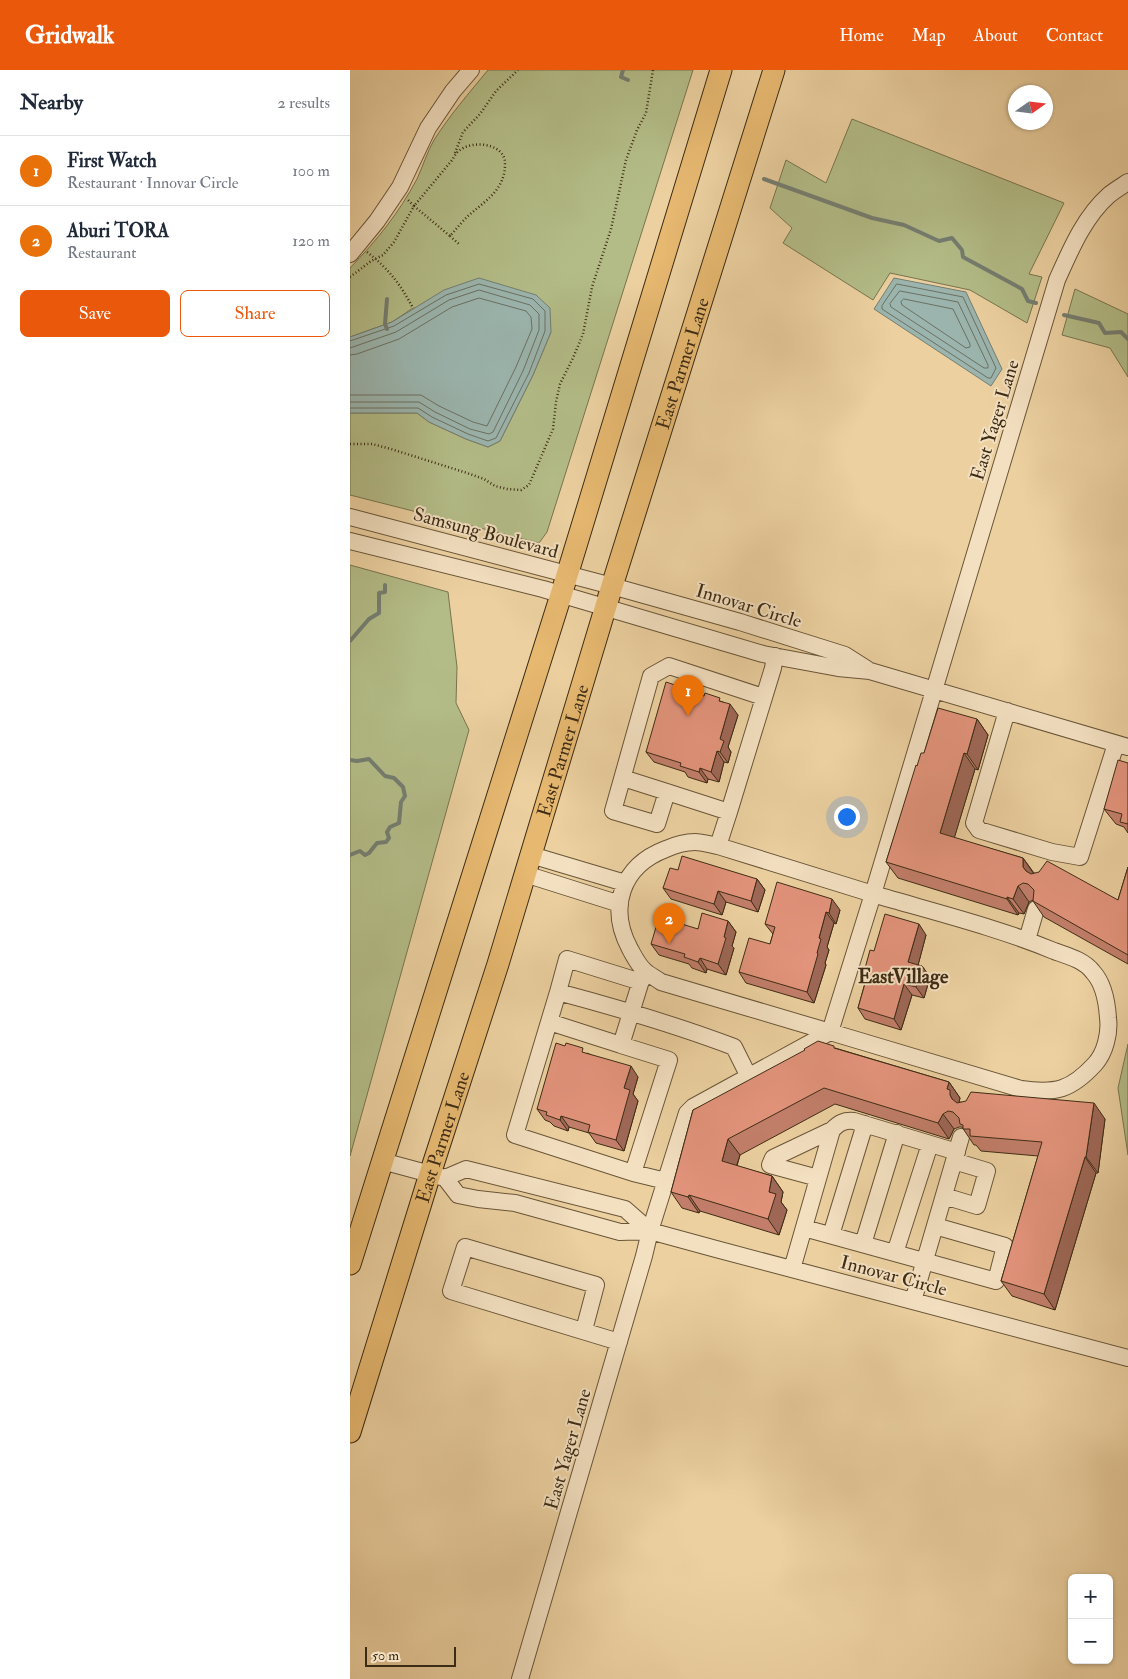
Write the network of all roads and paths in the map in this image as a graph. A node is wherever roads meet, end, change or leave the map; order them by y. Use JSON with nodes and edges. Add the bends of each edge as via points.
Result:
{"nodes":[{"id":1,"x":471,"y":70,"type":"edge"},
{"id":2,"x":518,"y":70,"type":"edge"},
{"id":3,"x":654,"y":70,"type":"edge"},
{"id":4,"x":721,"y":70,"type":"edge"},
{"id":5,"x":774,"y":70,"type":"edge"},
{"id":6,"x":454,"y":153,"type":"junction"},
{"id":7,"x":1128,"y":182,"type":"edge"},
{"id":8,"x":406,"y":198,"type":"dead end"},
{"id":9,"x":414,"y":206,"type":"junction"},
{"id":10,"x":450,"y":236,"type":"junction"},
{"id":11,"x":460,"y":245,"type":"dead end"},
{"id":12,"x":358,"y":252,"type":"edge"},
{"id":13,"x":376,"y":259,"type":"junction"},
{"id":14,"x":350,"y":277,"type":"edge"},
{"id":15,"x":413,"y":308,"type":"dead end"},
{"id":16,"x":350,"y":444,"type":"edge"},
{"id":17,"x":350,"y":517,"type":"edge"},
{"id":18,"x":350,"y":541,"type":"edge"},
{"id":19,"x":567,"y":574,"type":"junction"},
{"id":20,"x":612,"y":586,"type":"junction"},
{"id":21,"x":561,"y":595,"type":"junction"},
{"id":22,"x":606,"y":607,"type":"junction"},
{"id":23,"x":775,"y":656,"type":"junction"},
{"id":24,"x":870,"y":671,"type":"junction"},
{"id":25,"x":934,"y":689,"type":"junction"},
{"id":26,"x":763,"y":697,"type":"junction"},
{"id":27,"x":1007,"y":711,"type":"junction"},
{"id":28,"x":1122,"y":746,"type":"edge"},
{"id":29,"x":623,"y":778,"type":"junction"},
{"id":30,"x":667,"y":792,"type":"junction"},
{"id":31,"x":729,"y":812,"type":"junction"},
{"id":32,"x":718,"y":846,"type":"junction"},
{"id":33,"x":1052,"y":852,"type":"junction"},
{"id":34,"x":528,"y":864,"type":"junction"},
{"id":35,"x":1046,"y":871,"type":"edge"},
{"id":36,"x":625,"y":883,"type":"junction"},
{"id":37,"x":874,"y":894,"type":"junction"},
{"id":38,"x":620,"y":904,"type":"junction"},
{"id":39,"x":1036,"y":909,"type":"edge"},
{"id":40,"x":1026,"y":940,"type":"junction"},
{"id":41,"x":642,"y":976,"type":"junction"},
{"id":42,"x":558,"y":992,"type":"junction"},
{"id":43,"x":632,"y":1012,"type":"junction"},
{"id":44,"x":549,"y":1022,"type":"junction"},
{"id":45,"x":830,"y":1032,"type":"junction"},
{"id":46,"x":621,"y":1045,"type":"junction"},
{"id":47,"x":749,"y":1077,"type":"junction"},
{"id":48,"x":981,"y":1077,"type":"junction"},
{"id":49,"x":976,"y":1093,"type":"edge"},
{"id":50,"x":865,"y":1124,"type":"junction"},
{"id":51,"x":832,"y":1130,"type":"junction"},
{"id":52,"x":897,"y":1133,"type":"junction"},
{"id":53,"x":930,"y":1144,"type":"junction"},
{"id":54,"x":957,"y":1150,"type":"junction"},
{"id":55,"x":382,"y":1161,"type":"junction"},
{"id":56,"x":633,"y":1173,"type":"junction"},
{"id":57,"x":438,"y":1176,"type":"junction"},
{"id":58,"x":818,"y":1178,"type":"junction"},
{"id":59,"x":666,"y":1181,"type":"junction"},
{"id":60,"x":944,"y":1196,"type":"junction"},
{"id":61,"x":356,"y":1224,"type":"edge"},
{"id":62,"x":935,"y":1226,"type":"junction"},
{"id":63,"x":804,"y":1228,"type":"junction"},
{"id":64,"x":650,"y":1231,"type":"junction"},
{"id":65,"x":831,"y":1235,"type":"junction"},
{"id":66,"x":863,"y":1244,"type":"junction"},
{"id":67,"x":896,"y":1253,"type":"junction"},
{"id":68,"x":925,"y":1261,"type":"junction"},
{"id":69,"x":350,"y":1264,"type":"edge"},
{"id":70,"x":792,"y":1269,"type":"junction"},
{"id":71,"x":913,"y":1301,"type":"junction"},
{"id":72,"x":584,"y":1330,"type":"junction"},
{"id":73,"x":619,"y":1342,"type":"junction"},
{"id":74,"x":1128,"y":1358,"type":"edge"},
{"id":75,"x":350,"y":1432,"type":"edge"},
{"id":76,"x":520,"y":1679,"type":"edge"}],
"edges":[{"from":1,"to":12,"type":"street","via":[[428,128],[400,188]]},
{"from":2,"to":6,"type":"path","via":[[496,91],[463,132]]},
{"from":3,"to":16,"type":"path","via":[[646,113],[626,160],[611,229],[592,287],[583,334],[560,384],[553,429],[530,484],[521,490],[507,489],[391,449],[372,444]]},
{"from":4,"to":19,"type":"main road"},
{"from":5,"to":20,"type":"main road","name":"East Parmer Lane"},
{"from":6,"to":9,"type":"path"},
{"from":6,"to":10,"type":"path","via":[[466,146],[481,144],[493,147],[506,158],[505,170],[492,197]]},
{"from":7,"to":25,"type":"street","name":"East Yager Lane","via":[[1108,195],[1089,217],[1057,280]]},
{"from":8,"to":9,"type":"path"},
{"from":9,"to":10,"type":"path"},
{"from":9,"to":13,"type":"path","via":[[394,242],[383,256]]},
{"from":10,"to":11,"type":"path"},
{"from":12,"to":13,"type":"path"},
{"from":13,"to":14,"type":"path"},
{"from":13,"to":15,"type":"path","via":[[393,275]]},
{"from":17,"to":19,"type":"street","name":"Samsung Boulevard"},
{"from":18,"to":21,"type":"street"},
{"from":19,"to":20,"type":"street","name":"Samsung Boulevard"},
{"from":19,"to":21,"type":"main road"},
{"from":20,"to":22,"type":"main road","name":"East Parmer Lane"},
{"from":20,"to":24,"type":"street","name":"Innovar Circle","via":[[845,656]]},
{"from":21,"to":22,"type":"street"},
{"from":21,"to":55,"type":"main road"},
{"from":22,"to":23,"type":"street","name":"Innovar Circle"},
{"from":22,"to":34,"type":"main road","name":"East Parmer Lane"},
{"from":23,"to":24,"type":"street","name":"Innovar Circle"},
{"from":23,"to":26,"type":"street"},
{"from":24,"to":25,"type":"street","name":"Innovar Circle"},
{"from":25,"to":27,"type":"street","name":"Innovar Circle"},
{"from":25,"to":37,"type":"street","name":"East Yager Lane"},
{"from":26,"to":29,"type":"street","via":[[669,666],[651,676]]},
{"from":26,"to":31,"type":"street"},
{"from":27,"to":28,"type":"street","name":"Innovar Circle"},
{"from":27,"to":33,"type":"street","via":[[974,823],[979,830]]},
{"from":28,"to":33,"type":"street","via":[[1080,856]]},
{"from":29,"to":30,"type":"street"},
{"from":29,"to":30,"type":"street","via":[[613,811],[657,824]]},
{"from":30,"to":31,"type":"street"},
{"from":31,"to":32,"type":"street"},
{"from":32,"to":36,"type":"street","via":[[696,842],[678,844],[640,863]]},
{"from":32,"to":37,"type":"street"},
{"from":33,"to":35,"type":"street"},
{"from":34,"to":36,"type":"street"},
{"from":34,"to":38,"type":"street"},
{"from":34,"to":57,"type":"main road","name":"East Parmer Lane"},
{"from":36,"to":38,"type":"street"},
{"from":37,"to":40,"type":"street"},
{"from":37,"to":45,"type":"street","name":"East Yager Lane"},
{"from":38,"to":41,"type":"street","via":[[624,938]]},
{"from":39,"to":40,"type":"street"},
{"from":40,"to":48,"type":"street","via":[[1084,962],[1094,972],[1107,1004],[1109,1024],[1105,1045],[1099,1059],[1081,1080],[1061,1089],[1042,1092],[1021,1089]]},
{"from":41,"to":42,"type":"street","via":[[567,959]]},
{"from":41,"to":43,"type":"street"},
{"from":41,"to":45,"type":"street"},
{"from":42,"to":43,"type":"street"},
{"from":42,"to":44,"type":"street"},
{"from":43,"to":46,"type":"street"},
{"from":43,"to":47,"type":"street","via":[[734,1047]]},
{"from":44,"to":46,"type":"street"},
{"from":44,"to":56,"type":"street","via":[[515,1135]]},
{"from":45,"to":47,"type":"street","name":"East Yager Lane"},
{"from":45,"to":48,"type":"street"},
{"from":46,"to":56,"type":"street","via":[[669,1060]]},
{"from":47,"to":59,"type":"street","name":"East Yager Lane","via":[[686,1113]]},
{"from":48,"to":49,"type":"street"},
{"from":50,"to":51,"type":"street","via":[[847,1120]]},
{"from":50,"to":52,"type":"street"},
{"from":50,"to":65,"type":"street"},
{"from":51,"to":58,"type":"street"},
{"from":51,"to":58,"type":"street","via":[[773,1158],[770,1165]]},
{"from":52,"to":53,"type":"street"},
{"from":52,"to":66,"type":"street"},
{"from":53,"to":54,"type":"street"},
{"from":53,"to":67,"type":"street"},
{"from":54,"to":60,"type":"street"},
{"from":54,"to":60,"type":"street","via":[[987,1171],[977,1206]]},
{"from":55,"to":57,"type":"street"},
{"from":55,"to":61,"type":"main road"},
{"from":56,"to":59,"type":"street"},
{"from":57,"to":64,"type":"street","name":"Innovar Circle","via":[[458,1195],[515,1203],[620,1232]]},
{"from":57,"to":64,"type":"street","name":"Innovar Circle","via":[[466,1169],[625,1209]]},
{"from":57,"to":75,"type":"main road","name":"East Parmer Lane"},
{"from":58,"to":63,"type":"street"},
{"from":59,"to":64,"type":"street","name":"East Yager Lane"},
{"from":60,"to":62,"type":"street"},
{"from":61,"to":69,"type":"main road"},
{"from":62,"to":68,"type":"street"},
{"from":62,"to":68,"type":"street","via":[[1005,1246],[996,1281]]},
{"from":63,"to":65,"type":"street"},
{"from":63,"to":70,"type":"street"},
{"from":64,"to":70,"type":"street","name":"Innovar Circle"},
{"from":64,"to":73,"type":"street","name":"East Yager Lane"},
{"from":65,"to":66,"type":"street"},
{"from":66,"to":67,"type":"street"},
{"from":67,"to":68,"type":"street"},
{"from":68,"to":71,"type":"street"},
{"from":70,"to":71,"type":"street","name":"Innovar Circle"},
{"from":71,"to":74,"type":"street","name":"Innovar Circle"},
{"from":72,"to":72,"type":"street","via":[[596,1285],[465,1247],[451,1291]]},
{"from":72,"to":73,"type":"street"},
{"from":73,"to":76,"type":"street","name":"East Yager Lane"}]}
